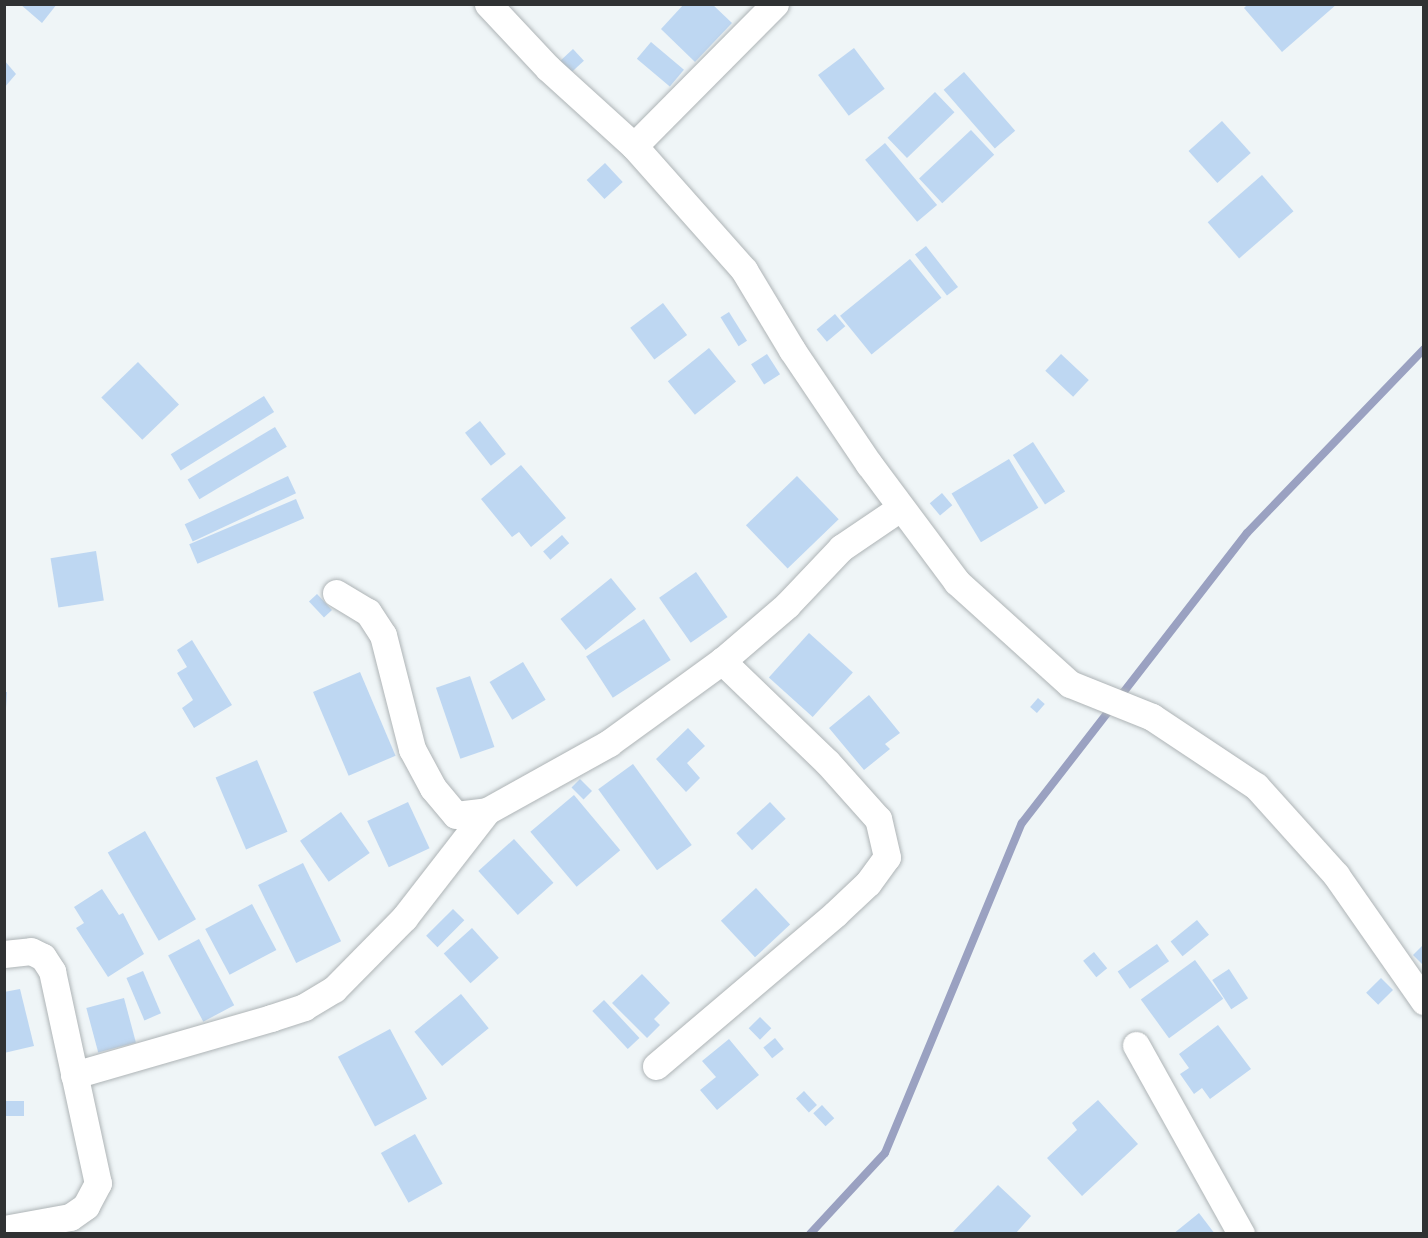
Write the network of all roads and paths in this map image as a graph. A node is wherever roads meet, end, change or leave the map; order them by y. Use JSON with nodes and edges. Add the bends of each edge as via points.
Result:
{"nodes":[{"id":1,"x":488,"y":4,"type":"edge"},
{"id":2,"x":775,"y":4,"type":"edge"},
{"id":3,"x":517,"y":14,"type":"edge"},
{"id":4,"x":634,"y":146,"type":"junction"},
{"id":5,"x":900,"y":508,"type":"junction"},
{"id":6,"x":336,"y":593,"type":"dead end"},
{"id":7,"x":722,"y":661,"type":"junction"},
{"id":8,"x":487,"y":811,"type":"junction"},
{"id":9,"x":4,"y":954,"type":"edge"},
{"id":10,"x":1424,"y":1001,"type":"edge"},
{"id":11,"x":1136,"y":1045,"type":"dead end"},
{"id":12,"x":656,"y":1065,"type":"dead end"},
{"id":13,"x":74,"y":1075,"type":"junction"},
{"id":14,"x":4,"y":1229,"type":"edge"},
{"id":15,"x":1241,"y":1233,"type":"edge"}],
"edges":[{"from":1,"to":3,"type":"street"},
{"from":2,"to":4,"type":"street"},
{"from":3,"to":4,"type":"street","via":[[548,68]]},
{"from":4,"to":5,"type":"street","via":[[744,270],[792,351]]},
{"from":5,"to":7,"type":"street","via":[[841,548],[787,605]]},
{"from":5,"to":10,"type":"street","via":[[957,582],[1047,667],[1070,684],[1152,717],[1256,786],[1336,875]]},
{"from":6,"to":8,"type":"street","via":[[368,612],[383,634],[412,749],[433,788],[456,815]]},
{"from":7,"to":8,"type":"street","via":[[609,742]]},
{"from":7,"to":12,"type":"street","via":[[827,762],[878,819],[887,857],[868,883],[835,914]]},
{"from":8,"to":13,"type":"street","via":[[404,918],[334,989],[304,1007],[271,1018]]},
{"from":9,"to":13,"type":"street","via":[[31,951],[49,963]]},
{"from":11,"to":15,"type":"street"},
{"from":13,"to":14,"type":"street","via":[[96,1172],[94,1194],[86,1206],[70,1217]]}]}
